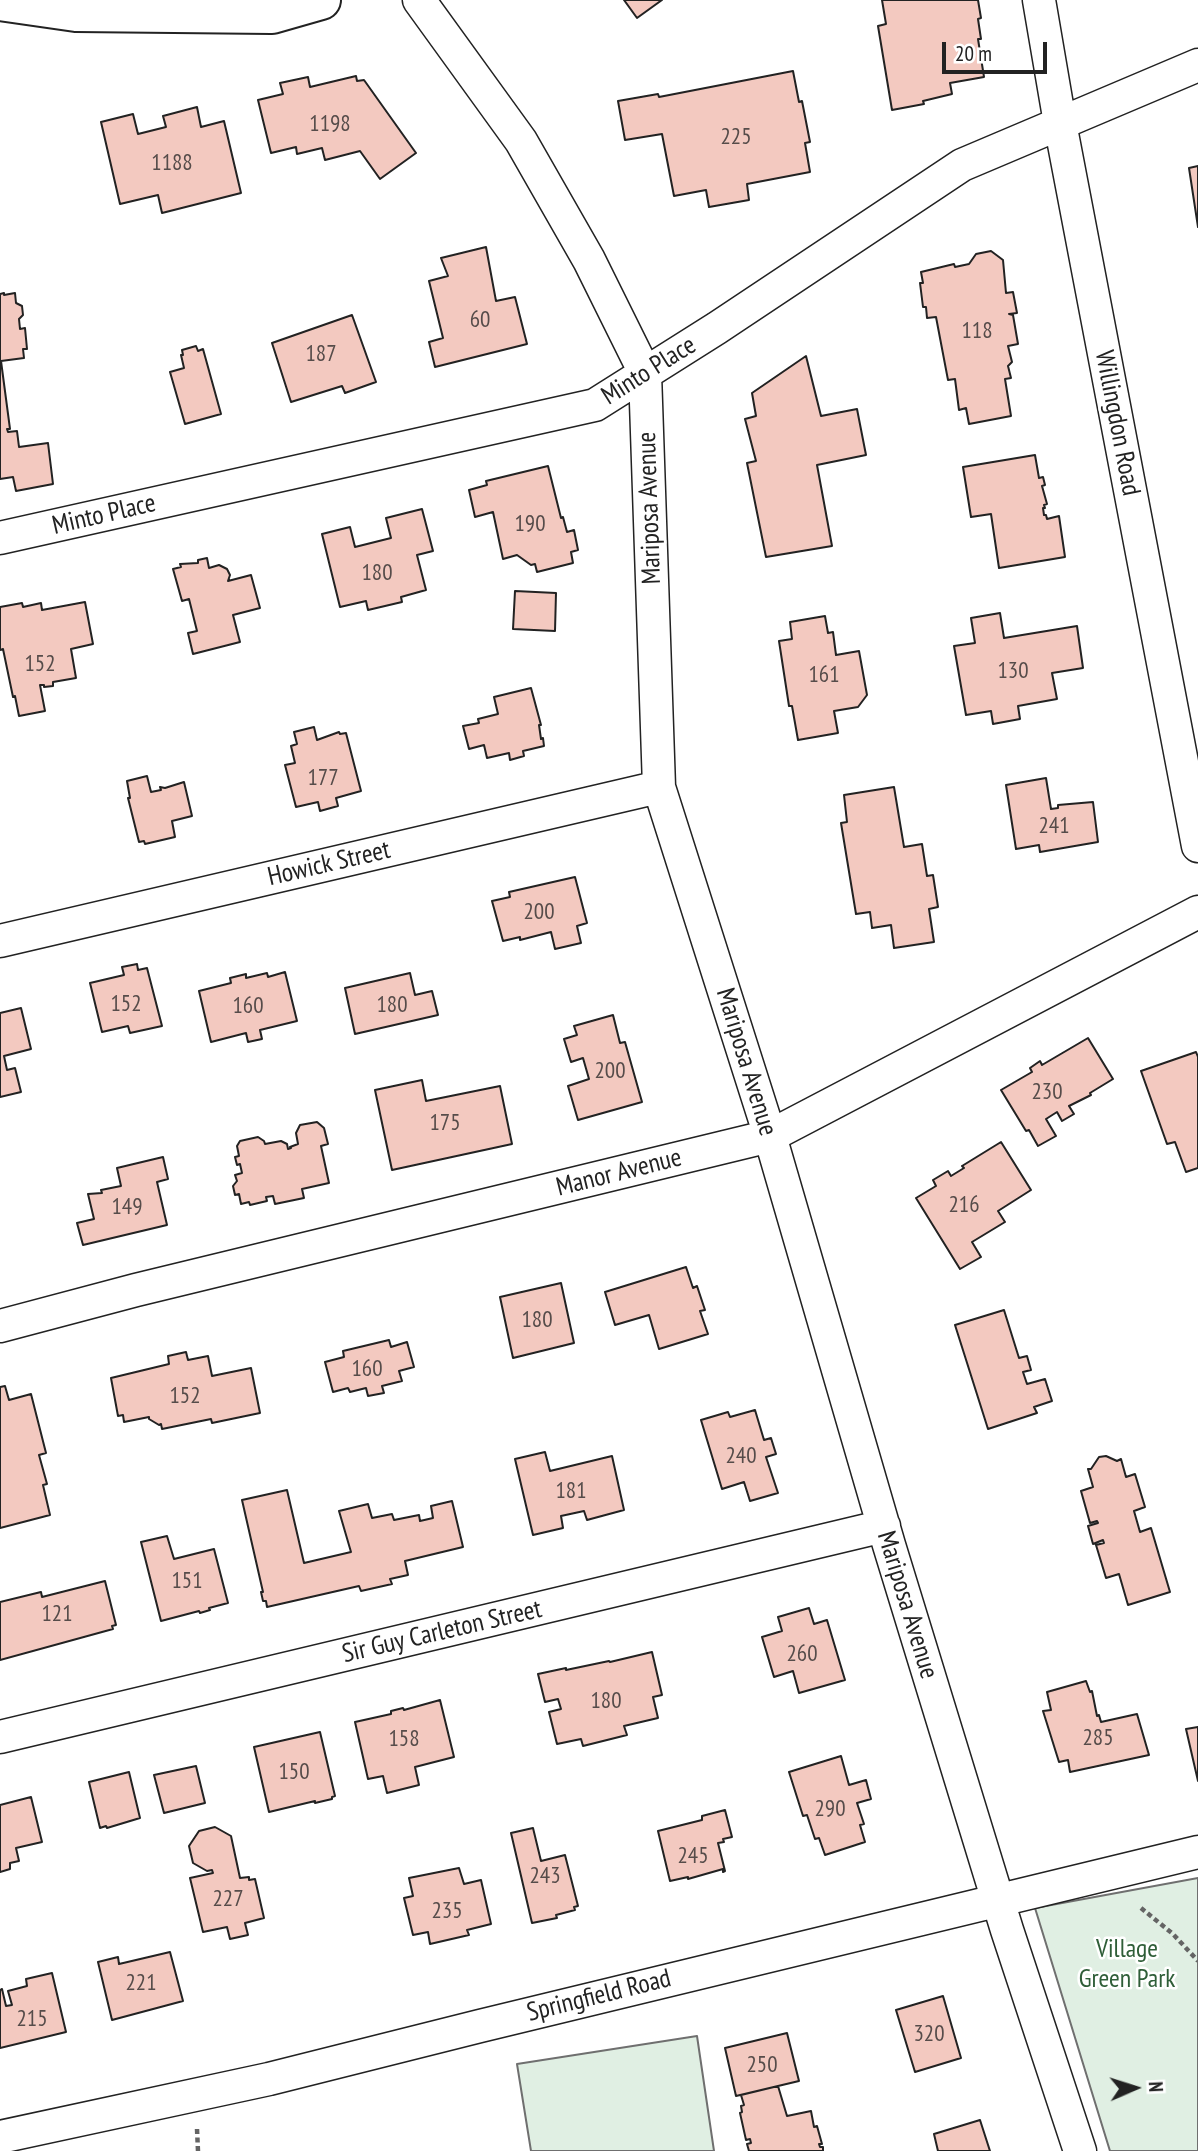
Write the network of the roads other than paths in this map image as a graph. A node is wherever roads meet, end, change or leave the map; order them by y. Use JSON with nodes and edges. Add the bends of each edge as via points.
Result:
{"nodes":[{"id":1,"x":321,"y":0,"type":"edge"},
{"id":2,"x":419,"y":0,"type":"edge"},
{"id":3,"x":1039,"y":0,"type":"edge"},
{"id":4,"x":0,"y":1,"type":"edge"},
{"id":5,"x":1198,"y":65,"type":"edge"},
{"id":6,"x":1060,"y":123,"type":"junction"},
{"id":7,"x":645,"y":373,"type":"junction"},
{"id":8,"x":0,"y":538,"type":"edge"},
{"id":9,"x":659,"y":787,"type":"junction"},
{"id":10,"x":1198,"y":846,"type":"edge"},
{"id":11,"x":1198,"y":912,"type":"edge"},
{"id":12,"x":0,"y":941,"type":"edge"},
{"id":13,"x":770,"y":1136,"type":"junction"},
{"id":14,"x":0,"y":1326,"type":"edge"},
{"id":15,"x":884,"y":1526,"type":"junction"},
{"id":16,"x":0,"y":1737,"type":"edge"},
{"id":17,"x":1198,"y":1852,"type":"edge"},
{"id":18,"x":998,"y":1899,"type":"junction"},
{"id":19,"x":0,"y":2137,"type":"edge"},
{"id":20,"x":1080,"y":2151,"type":"edge"}],
"edges":[{"from":1,"to":4,"type":"street","via":[[272,14],[76,12]]},
{"from":2,"to":7,"type":"street","name":"Mariposa Avenue","via":[[521,141],[589,260]]},
{"from":3,"to":6,"type":"street","name":"Willingdon Road"},
{"from":5,"to":6,"type":"street","name":"Minto Place"},
{"from":6,"to":7,"type":"street","name":"Minto Place","via":[[962,165]]},
{"from":6,"to":10,"type":"street","name":"Willingdon Road"},
{"from":7,"to":8,"type":"street","name":"Minto Place","via":[[595,405]]},
{"from":7,"to":9,"type":"street","name":"Mariposa Avenue"},
{"from":9,"to":12,"type":"street","name":"Howick Street"},
{"from":9,"to":13,"type":"street","name":"Mariposa Avenue"},
{"from":11,"to":13,"type":"street","name":"Manor Avenue"},
{"from":13,"to":14,"type":"street","name":"Manor Avenue"},
{"from":13,"to":15,"type":"street","name":"Mariposa Avenue"},
{"from":15,"to":16,"type":"street","name":"Sir Guy Carleton Street"},
{"from":15,"to":18,"type":"street","name":"Mariposa Avenue"},
{"from":17,"to":18,"type":"street","name":"Springfield Road"},
{"from":18,"to":19,"type":"street","name":"Springfield Road","via":[[269,2079]]},
{"from":18,"to":20,"type":"street","name":"Mariposa Avenue"}]}
